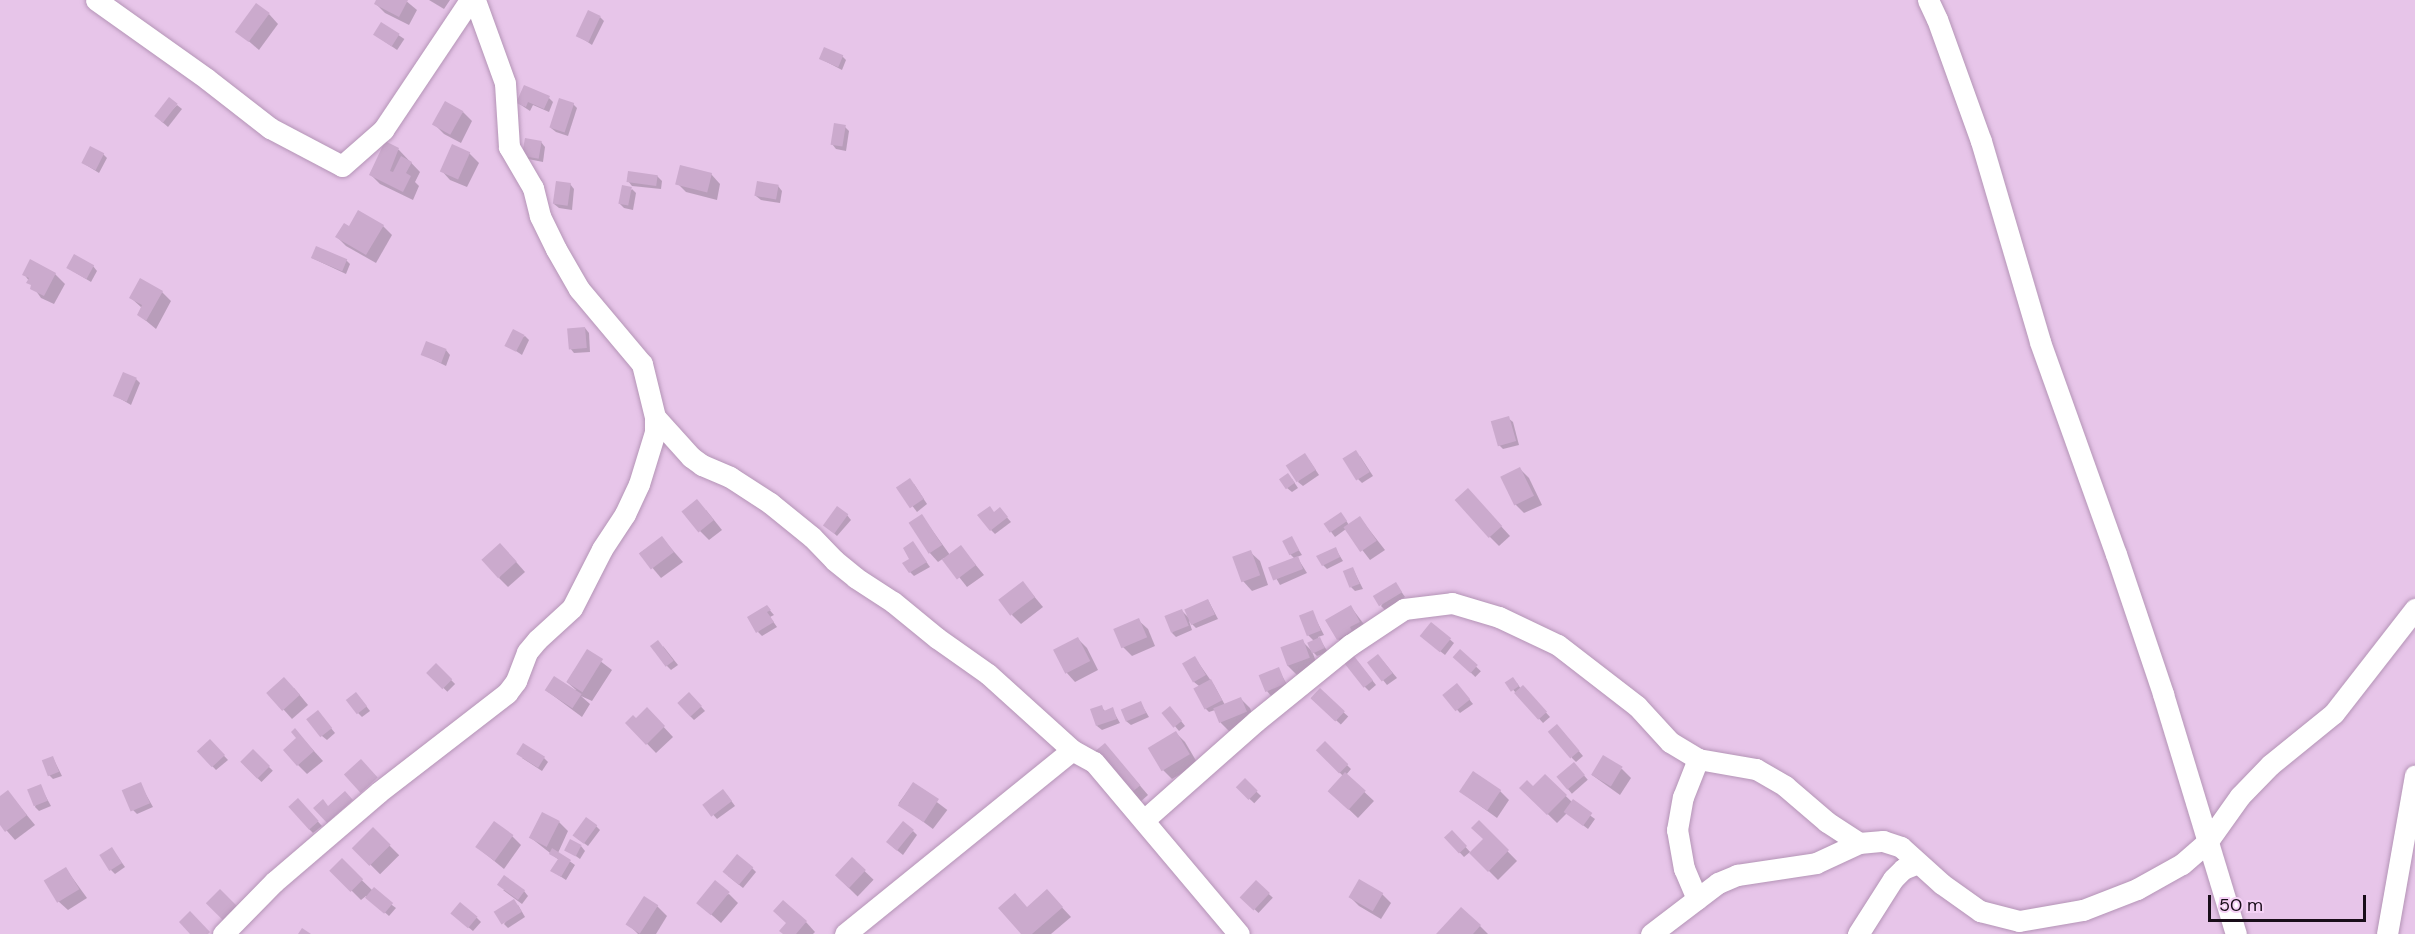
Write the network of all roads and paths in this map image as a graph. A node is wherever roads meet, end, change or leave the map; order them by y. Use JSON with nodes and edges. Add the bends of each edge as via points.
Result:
{"nodes":[{"id":1,"x":96,"y":0,"type":"edge"},
{"id":2,"x":470,"y":0,"type":"edge"},
{"id":3,"x":475,"y":0,"type":"edge"},
{"id":4,"x":1928,"y":0,"type":"edge"},
{"id":5,"x":655,"y":417,"type":"junction"},
{"id":6,"x":2415,"y":609,"type":"edge"},
{"id":7,"x":1072,"y":750,"type":"junction"},
{"id":8,"x":1698,"y":759,"type":"junction"},
{"id":9,"x":2415,"y":775,"type":"edge"},
{"id":10,"x":1144,"y":820,"type":"junction"},
{"id":11,"x":2208,"y":840,"type":"junction"},
{"id":12,"x":1859,"y":843,"type":"junction"},
{"id":13,"x":1918,"y":864,"type":"junction"},
{"id":14,"x":1697,"y":899,"type":"junction"},
{"id":15,"x":223,"y":934,"type":"edge"},
{"id":16,"x":845,"y":934,"type":"edge"},
{"id":17,"x":1239,"y":934,"type":"edge"},
{"id":18,"x":1651,"y":934,"type":"edge"},
{"id":19,"x":1858,"y":934,"type":"edge"},
{"id":20,"x":2236,"y":934,"type":"edge"},
{"id":21,"x":2387,"y":934,"type":"edge"}],
"edges":[{"from":1,"to":2,"type":"street","via":[[270,128],[342,166],[383,130]]},
{"from":3,"to":5,"type":"street","via":[[505,82],[509,147],[579,289],[642,364]]},
{"from":4,"to":11,"type":"street","via":[[1981,141],[2040,342],[2116,554]]},
{"from":5,"to":7,"type":"street","via":[[691,457],[770,503],[856,578],[988,674]]},
{"from":5,"to":15,"type":"street","via":[[655,432],[625,514],[596,559],[572,608],[527,652],[507,693],[379,792],[274,882]]},
{"from":6,"to":11,"type":"street","via":[[2334,713],[2255,780]]},
{"from":7,"to":10,"type":"street","via":[[1094,762]]},
{"from":7,"to":16,"type":"street"},
{"from":8,"to":10,"type":"street","via":[[1670,742],[1637,706],[1558,645],[1499,617],[1452,603],[1404,609],[1350,645]]},
{"from":8,"to":12,"type":"street","via":[[1756,769],[1785,786]]},
{"from":8,"to":14,"type":"street","via":[[1683,797],[1677,830],[1684,869]]},
{"from":9,"to":21,"type":"street"},
{"from":10,"to":17,"type":"street"},
{"from":11,"to":13,"type":"street","via":[[2182,864],[2137,889],[2083,910],[2019,921],[1980,911]]},
{"from":11,"to":20,"type":"street"},
{"from":12,"to":13,"type":"street","via":[[1883,841],[1901,847]]},
{"from":12,"to":14,"type":"street","via":[[1816,863],[1737,875]]},
{"from":13,"to":19,"type":"street","via":[[1903,869],[1893,879]]},
{"from":14,"to":18,"type":"street"}]}
